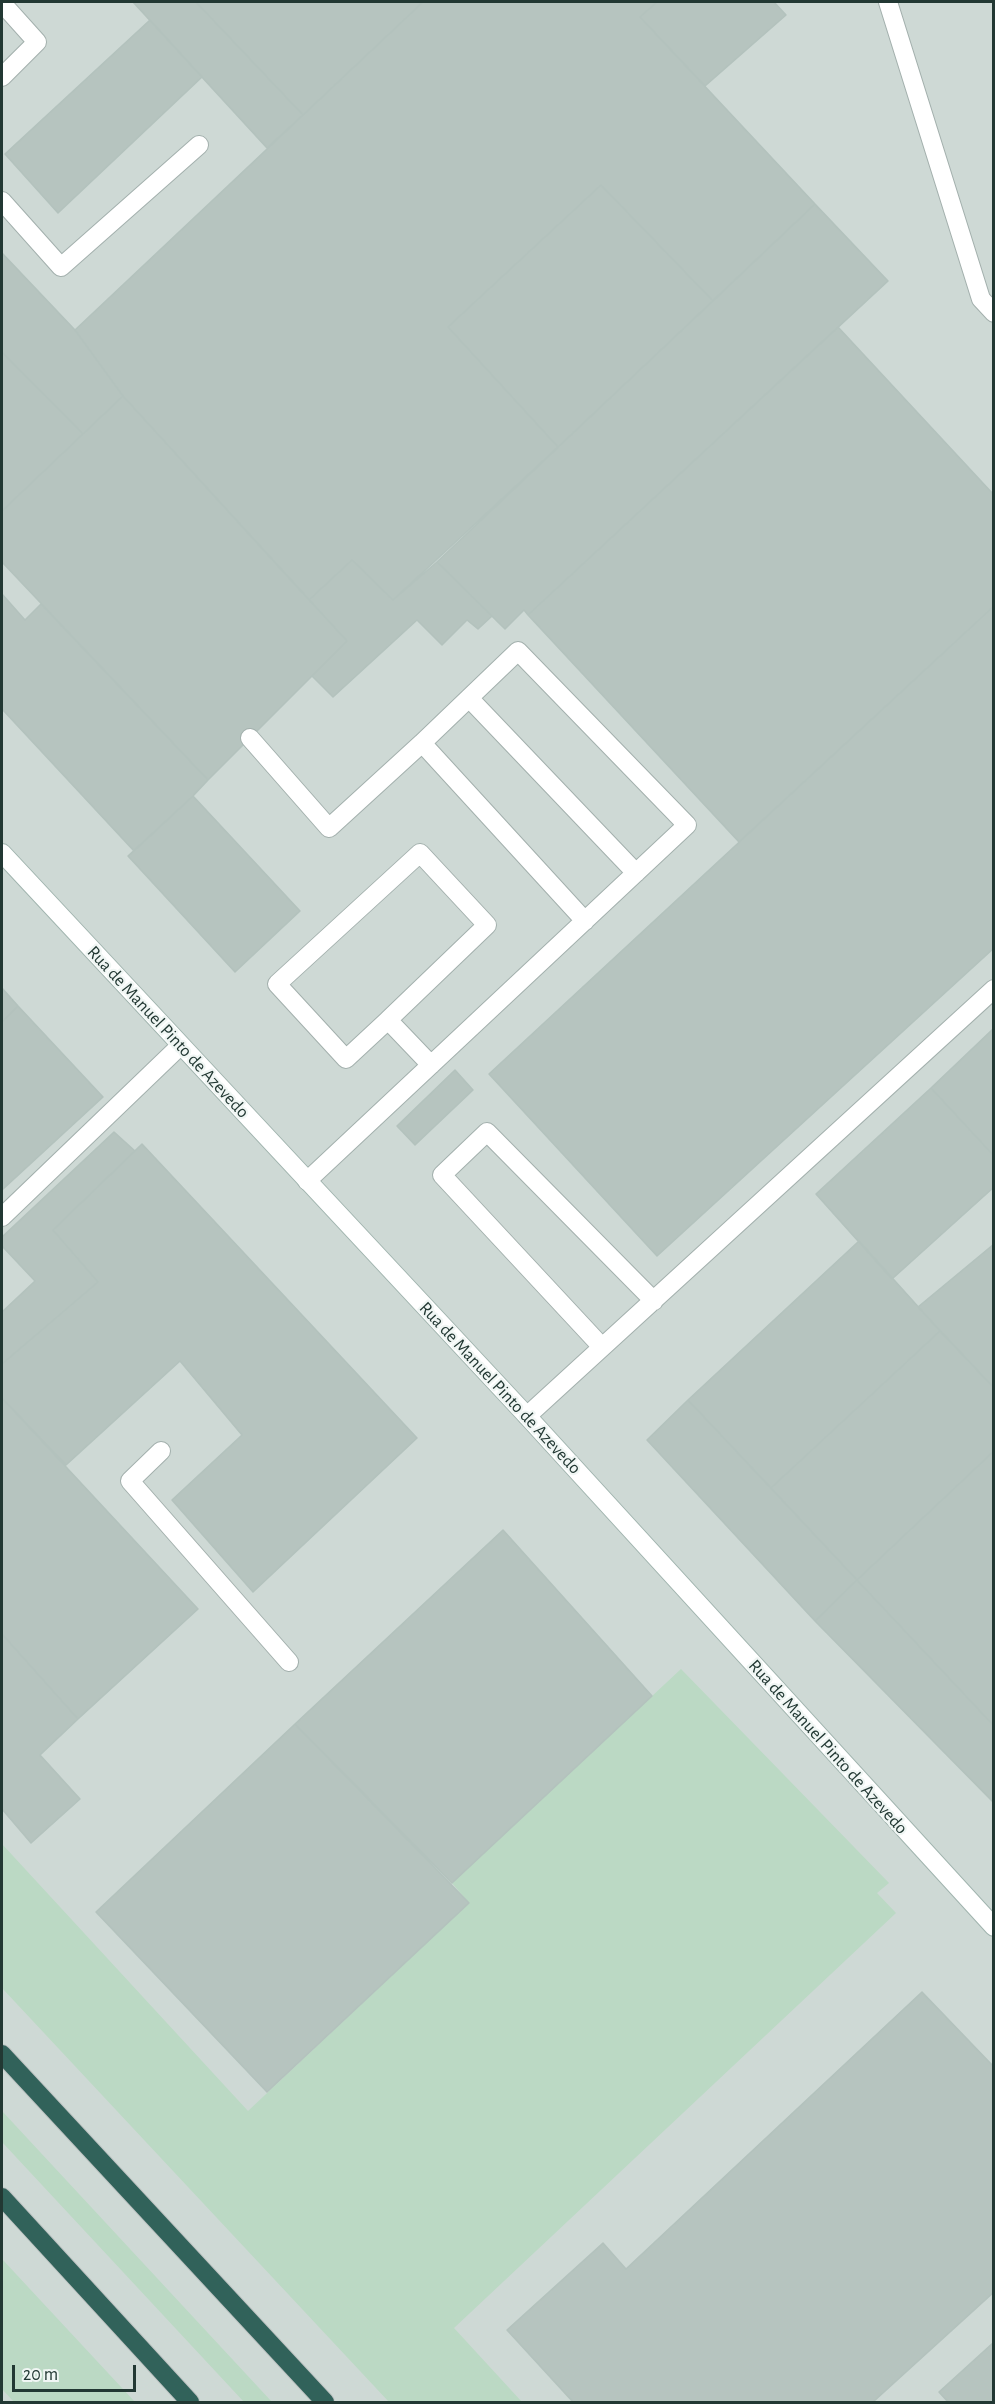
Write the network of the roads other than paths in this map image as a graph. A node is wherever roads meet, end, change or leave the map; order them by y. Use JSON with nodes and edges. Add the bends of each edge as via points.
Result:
{"nodes":[{"id":1,"x":888,"y":2,"type":"edge"},
{"id":2,"x":2,"y":3,"type":"edge"},
{"id":3,"x":2,"y":77,"type":"edge"},
{"id":4,"x":199,"y":145,"type":"dead end"},
{"id":5,"x":2,"y":201,"type":"edge"},
{"id":6,"x":993,"y":313,"type":"edge"},
{"id":7,"x":470,"y":698,"type":"junction"},
{"id":8,"x":250,"y":738,"type":"dead end"},
{"id":9,"x":422,"y":743,"type":"junction"},
{"id":10,"x":2,"y":853,"type":"edge"},
{"id":11,"x":636,"y":873,"type":"junction"},
{"id":12,"x":585,"y":921,"type":"junction"},
{"id":13,"x":993,"y":989,"type":"edge"},
{"id":14,"x":388,"y":1020,"type":"junction"},
{"id":15,"x":180,"y":1046,"type":"junction"},
{"id":16,"x":431,"y":1065,"type":"junction"},
{"id":17,"x":307,"y":1181,"type":"junction"},
{"id":18,"x":2,"y":1216,"type":"edge"},
{"id":19,"x":654,"y":1301,"type":"junction"},
{"id":20,"x":602,"y":1347,"type":"junction"},
{"id":21,"x":527,"y":1416,"type":"junction"},
{"id":22,"x":161,"y":1451,"type":"dead end"},
{"id":23,"x":289,"y":1662,"type":"dead end"},
{"id":24,"x":993,"y":1927,"type":"edge"},
{"id":25,"x":2,"y":2054,"type":"edge"},
{"id":26,"x":2,"y":2197,"type":"edge"},
{"id":27,"x":190,"y":2403,"type":"edge"},
{"id":28,"x":325,"y":2403,"type":"edge"}],
"edges":[{"from":1,"to":6,"type":"main road","via":[[981,298]]},
{"from":2,"to":3,"type":"main road","via":[[37,42]]},
{"from":4,"to":5,"type":"main road","via":[[61,267]]},
{"from":7,"to":9,"type":"main road"},
{"from":7,"to":11,"type":"main road"},
{"from":7,"to":11,"type":"main road","via":[[518,651],[687,825]]},
{"from":8,"to":9,"type":"main road","via":[[329,828]]},
{"from":9,"to":12,"type":"main road"},
{"from":10,"to":15,"type":"main road","name":"Rua de Manuel Pinto de Azevedo"},
{"from":11,"to":12,"type":"main road"},
{"from":12,"to":16,"type":"main road"},
{"from":13,"to":19,"type":"main road"},
{"from":14,"to":14,"type":"main road","via":[[487,925],[420,853],[277,984],[345,1059]]},
{"from":14,"to":16,"type":"main road"},
{"from":15,"to":17,"type":"main road","name":"Rua de Manuel Pinto de Azevedo"},
{"from":15,"to":18,"type":"main road"},
{"from":16,"to":17,"type":"main road"},
{"from":17,"to":21,"type":"main road","name":"Rua de Manuel Pinto de Azevedo"},
{"from":19,"to":20,"type":"main road"},
{"from":19,"to":20,"type":"main road","via":[[487,1132],[442,1175]]},
{"from":20,"to":21,"type":"main road"},
{"from":21,"to":24,"type":"main road","name":"Rua de Manuel Pinto de Azevedo"},
{"from":22,"to":23,"type":"main road","via":[[130,1481]]},
{"from":25,"to":28,"type":"highway"},
{"from":26,"to":27,"type":"highway"}]}
